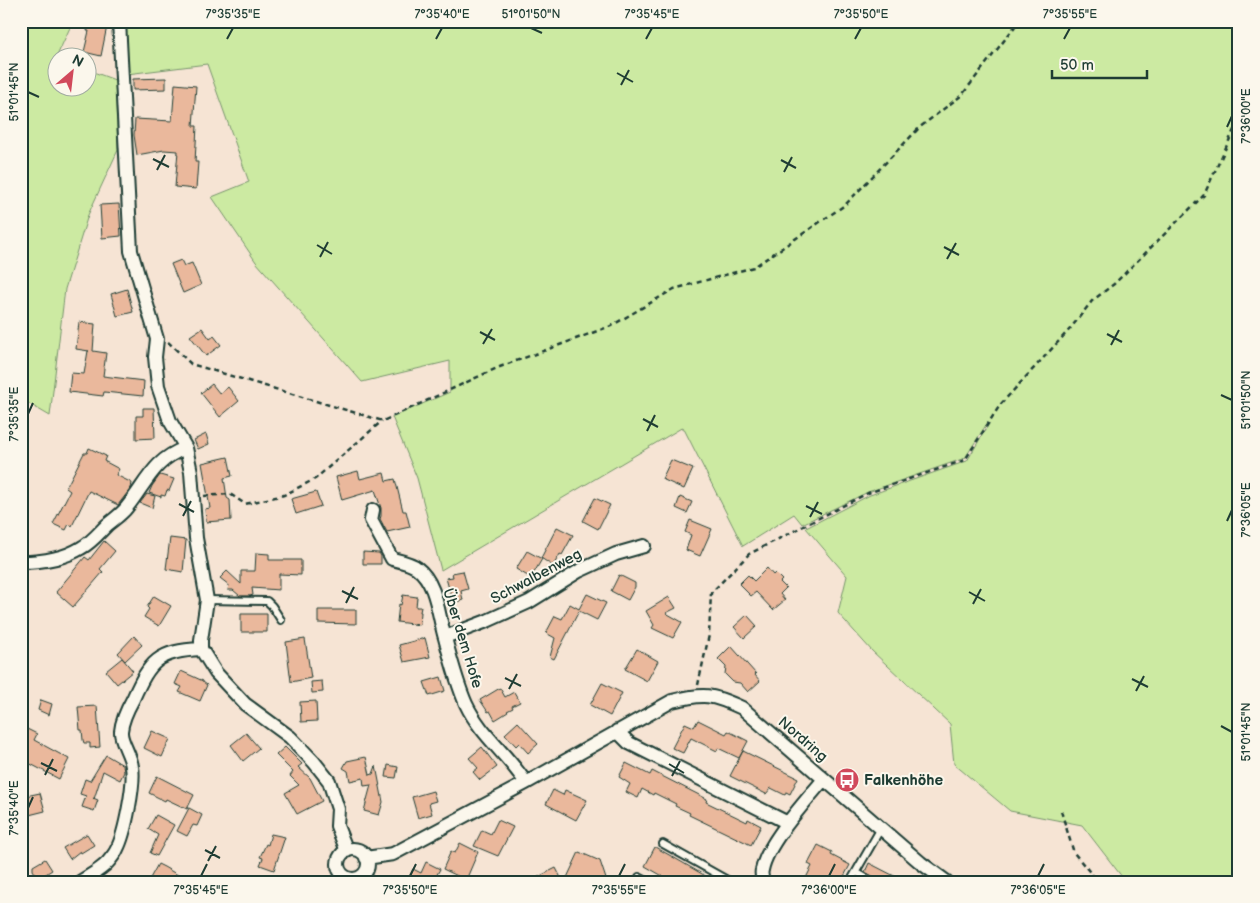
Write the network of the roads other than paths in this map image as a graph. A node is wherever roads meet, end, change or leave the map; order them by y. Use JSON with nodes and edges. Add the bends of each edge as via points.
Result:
{"nodes":[{"id":1,"x":119,"y":21,"type":"edge"},
{"id":2,"x":186,"y":448,"type":"junction"},
{"id":3,"x":373,"y":510,"type":"dead end"},
{"id":4,"x":644,"y":546,"type":"dead end"},
{"id":5,"x":21,"y":562,"type":"edge"},
{"id":6,"x":207,"y":600,"type":"junction"},
{"id":7,"x":281,"y":620,"type":"dead end"},
{"id":8,"x":445,"y":637,"type":"junction"},
{"id":9,"x":201,"y":649,"type":"junction"},
{"id":10,"x":617,"y":731,"type":"junction"},
{"id":11,"x":824,"y":779,"type":"junction"},
{"id":12,"x":526,"y":783,"type":"junction"},
{"id":13,"x":788,"y":823,"type":"junction"},
{"id":14,"x":881,"y":828,"type":"junction"},
{"id":15,"x":663,"y":844,"type":"dead end"},
{"id":16,"x":346,"y":851,"type":"junction"},
{"id":17,"x":366,"y":858,"type":"junction"},
{"id":18,"x":856,"y":872,"type":"junction"},
{"id":19,"x":640,"y":876,"type":"dead end"},
{"id":20,"x":340,"y":879,"type":"edge"},
{"id":21,"x":80,"y":882,"type":"edge"},
{"id":22,"x":649,"y":882,"type":"edge"},
{"id":23,"x":731,"y":882,"type":"edge"},
{"id":24,"x":762,"y":882,"type":"edge"},
{"id":25,"x":850,"y":882,"type":"edge"},
{"id":26,"x":873,"y":882,"type":"edge"},
{"id":27,"x":947,"y":882,"type":"edge"}],
"edges":[{"from":1,"to":2,"type":"street","via":[[131,251],[157,339],[158,386],[170,421]]},
{"from":2,"to":5,"type":"street","via":[[161,462],[127,508],[82,548],[42,562]]},
{"from":2,"to":6,"type":"street"},
{"from":3,"to":8,"type":"street","name":"Über dem Hofe","via":[[371,520],[392,559],[416,566],[425,575]]},
{"from":4,"to":8,"type":"street","name":"Schwalbenweg","via":[[616,554],[579,571],[528,602]]},
{"from":6,"to":7,"type":"lane","via":[[267,601]]},
{"from":6,"to":9,"type":"street"},
{"from":8,"to":12,"type":"street","name":"Über dem Hofe","via":[[466,704],[483,732]]},
{"from":9,"to":16,"type":"street","via":[[216,673],[245,704],[290,737],[324,775],[335,798],[338,826]]},
{"from":9,"to":21,"type":"street","via":[[187,650],[158,660],[149,667],[138,687],[121,732],[133,769],[123,832],[117,850],[106,864]]},
{"from":10,"to":11,"type":"street","name":"Nordring","via":[[672,701],[696,695],[719,697],[742,708]]},
{"from":10,"to":12,"type":"street","name":"Nordring"},
{"from":10,"to":13,"type":"street","via":[[630,743]]},
{"from":11,"to":13,"type":"street"},
{"from":11,"to":14,"type":"street","name":"Nordring"},
{"from":12,"to":17,"type":"street","name":"Nordring","via":[[394,854]]},
{"from":13,"to":24,"type":"street","via":[[768,856],[762,870]]},
{"from":14,"to":18,"type":"lane"},
{"from":14,"to":27,"type":"street","name":"Nordring"},
{"from":15,"to":23,"type":"lane"},
{"from":16,"to":17,"type":"street","name":"Nordring","via":[[358,850]]},
{"from":16,"to":20,"type":"street","via":[[338,862]]},
{"from":17,"to":20,"type":"street","via":[[367,868],[361,876]]},
{"from":18,"to":25,"type":"lane"},
{"from":18,"to":26,"type":"lane"},
{"from":19,"to":22,"type":"lane"}]}
